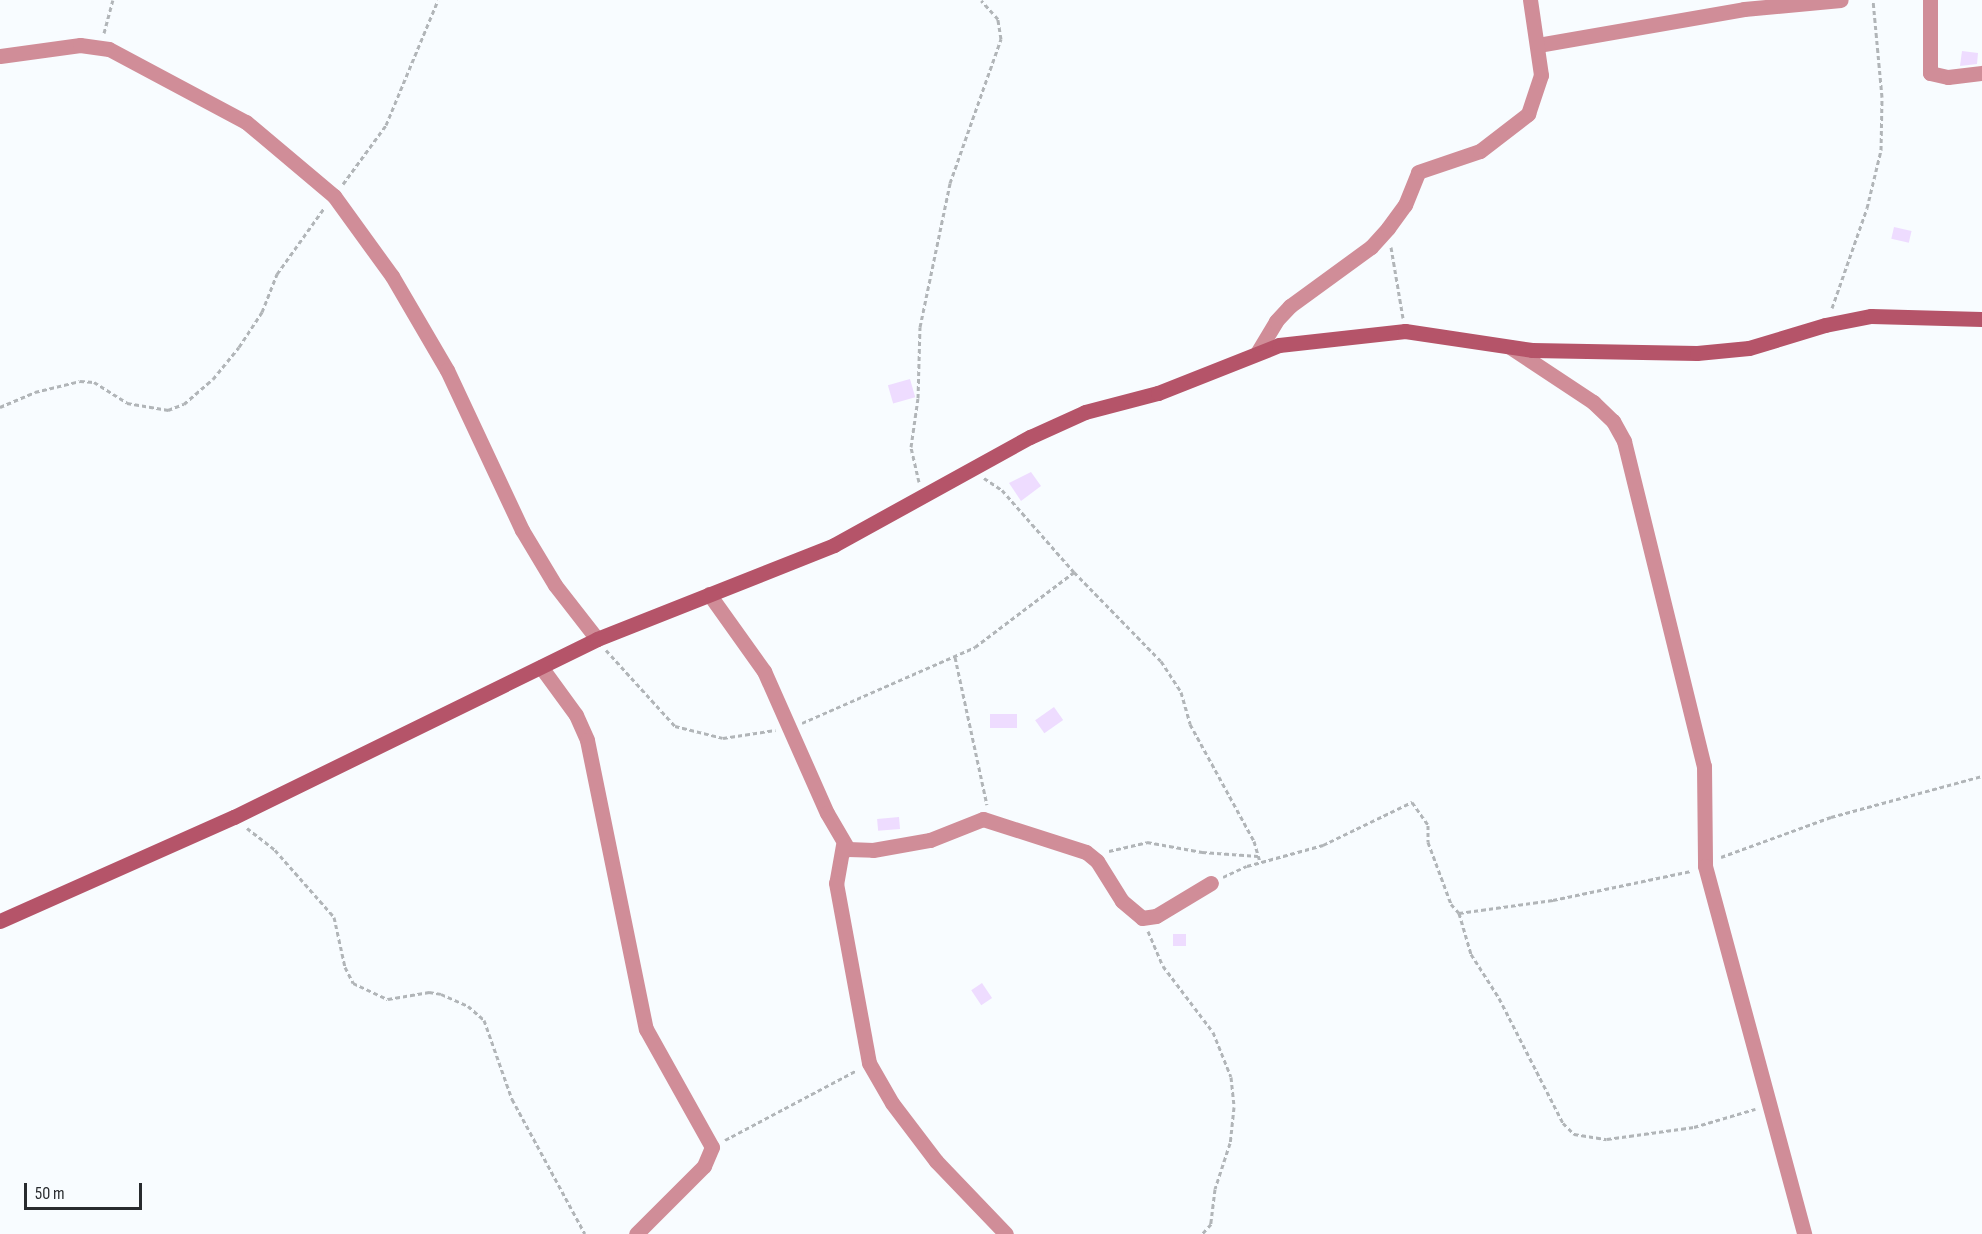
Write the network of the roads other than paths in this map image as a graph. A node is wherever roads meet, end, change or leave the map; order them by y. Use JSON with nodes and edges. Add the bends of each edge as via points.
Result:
{"nodes":[{"id":1,"x":1530,"y":0,"type":"edge"},
{"id":2,"x":1840,"y":0,"type":"edge"},
{"id":3,"x":1930,"y":0,"type":"edge"},
{"id":4,"x":1538,"y":45,"type":"junction"},
{"id":5,"x":0,"y":56,"type":"edge"},
{"id":6,"x":1982,"y":73,"type":"edge"},
{"id":7,"x":1982,"y":319,"type":"edge"},
{"id":8,"x":1505,"y":344,"type":"junction"},
{"id":9,"x":1257,"y":353,"type":"junction"},
{"id":10,"x":709,"y":594,"type":"junction"},
{"id":11,"x":597,"y":639,"type":"junction"},
{"id":12,"x":541,"y":667,"type":"junction"},
{"id":13,"x":843,"y":845,"type":"junction"},
{"id":14,"x":1211,"y":883,"type":"road end"},
{"id":15,"x":0,"y":921,"type":"edge"},
{"id":16,"x":636,"y":1234,"type":"edge"},
{"id":17,"x":1006,"y":1234,"type":"edge"},
{"id":18,"x":1804,"y":1234,"type":"edge"}],
"edges":[{"from":1,"to":4,"type":"street"},
{"from":2,"to":4,"type":"street","via":[[1744,9]]},
{"from":3,"to":6,"type":"street","via":[[1930,73],[1948,77]]},
{"from":4,"to":9,"type":"street","via":[[1540,82],[1528,114],[1479,151],[1418,172],[1405,205],[1388,228],[1371,247],[1290,306]]},
{"from":5,"to":11,"type":"street","via":[[80,45],[109,49],[246,122],[334,196],[392,276],[447,370],[522,530],[555,585]]},
{"from":7,"to":8,"type":"street","via":[[1892,314],[1825,325],[1749,348],[1697,353],[1579,354]]},
{"from":8,"to":9,"type":"street","via":[[1405,332],[1309,340]]},
{"from":8,"to":18,"type":"street","via":[[1580,392],[1613,421],[1624,441],[1704,766],[1705,866]]},
{"from":9,"to":10,"type":"street","via":[[1158,393],[1085,412],[970,469],[834,545]]},
{"from":10,"to":11,"type":"street"},
{"from":10,"to":13,"type":"street","via":[[764,671]]},
{"from":11,"to":12,"type":"street"},
{"from":12,"to":15,"type":"street","via":[[234,817]]},
{"from":12,"to":16,"type":"street","via":[[576,715],[587,740],[646,1029],[712,1147],[704,1166]]},
{"from":13,"to":14,"type":"street","via":[[855,850],[915,843],[940,837],[974,821],[990,820],[1086,852],[1097,861],[1122,902],[1136,915],[1146,918]]},
{"from":13,"to":17,"type":"street","via":[[836,882],[869,1063],[892,1103],[936,1161]]}]}
